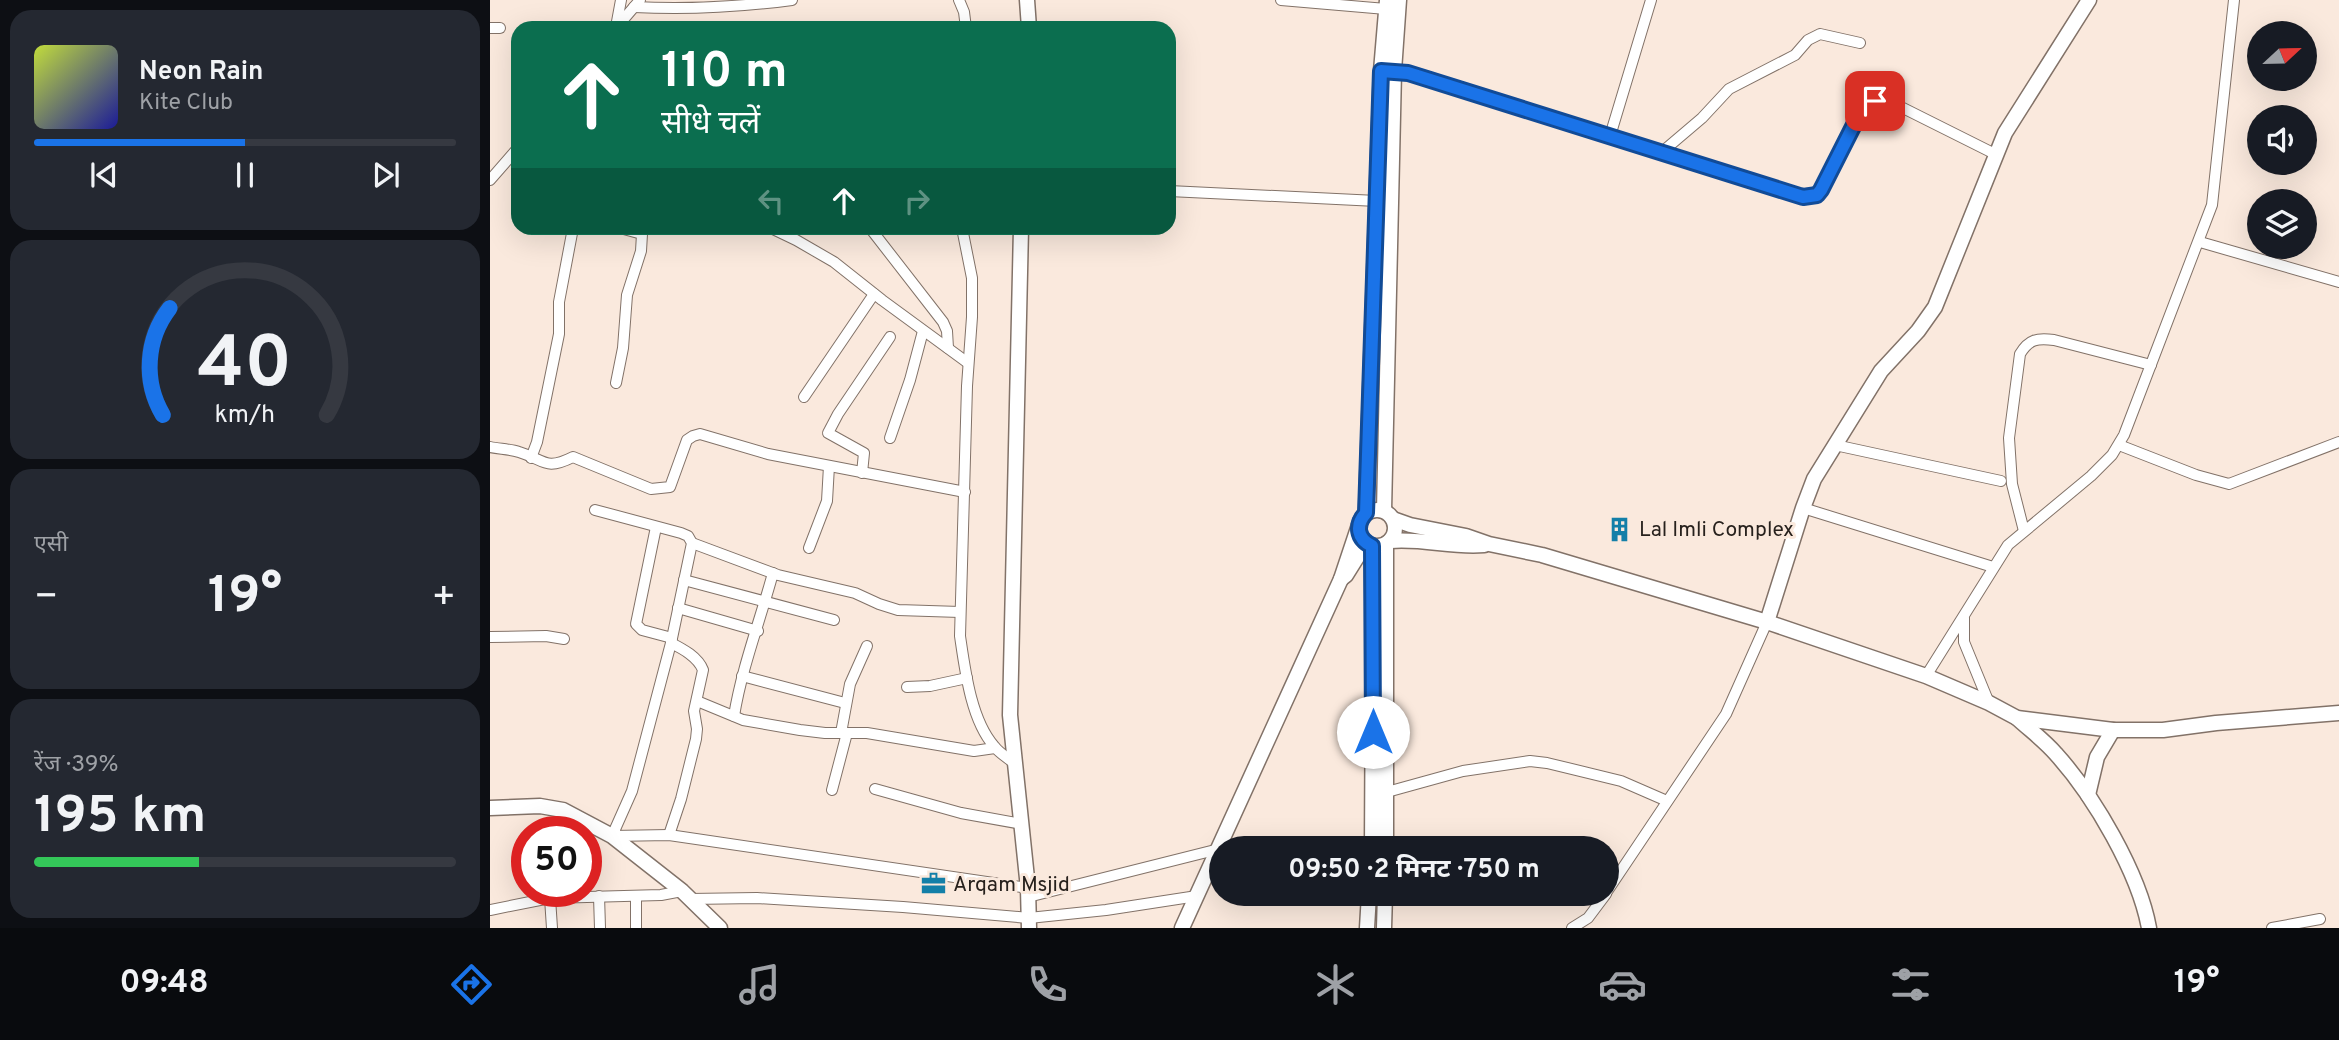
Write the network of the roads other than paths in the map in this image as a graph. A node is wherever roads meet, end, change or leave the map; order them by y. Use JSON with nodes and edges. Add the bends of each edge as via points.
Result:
{"nodes":[{"id":1,"x":792,"y":0,"type":"edge"},
{"id":2,"x":959,"y":0,"type":"edge"},
{"id":3,"x":1027,"y":0,"type":"edge"},
{"id":4,"x":1281,"y":0,"type":"edge"},
{"id":5,"x":1399,"y":0,"type":"edge"},
{"id":6,"x":1651,"y":0,"type":"edge"},
{"id":7,"x":2090,"y":0,"type":"edge"},
{"id":8,"x":2234,"y":0,"type":"edge"},
{"id":9,"x":619,"y":1,"type":"edge"},
{"id":10,"x":637,"y":4,"type":"edge"},
{"id":11,"x":1386,"y":5,"type":"edge"},
{"id":12,"x":617,"y":21,"type":"edge"},
{"id":13,"x":622,"y":21,"type":"edge"},
{"id":14,"x":965,"y":21,"type":"edge"},
{"id":15,"x":1028,"y":21,"type":"edge"},
{"id":16,"x":1860,"y":43,"type":"dead end"},
{"id":17,"x":1388,"y":71,"type":"junction"},
{"id":18,"x":1610,"y":136,"type":"junction"},
{"id":19,"x":1662,"y":152,"type":"junction"},
{"id":20,"x":1995,"y":154,"type":"junction"},
{"id":21,"x":511,"y":156,"type":"edge"},
{"id":22,"x":490,"y":180,"type":"edge"},
{"id":23,"x":1176,"y":191,"type":"edge"},
{"id":24,"x":1377,"y":201,"type":"junction"},
{"id":25,"x":572,"y":235,"type":"edge"},
{"id":26,"x":642,"y":235,"type":"edge"},
{"id":27,"x":786,"y":235,"type":"edge"},
{"id":28,"x":875,"y":235,"type":"edge"},
{"id":29,"x":963,"y":235,"type":"edge"},
{"id":30,"x":1021,"y":235,"type":"edge"},
{"id":31,"x":2200,"y":242,"type":"junction"},
{"id":32,"x":2339,"y":282,"type":"edge"},
{"id":33,"x":874,"y":294,"type":"junction"},
{"id":34,"x":923,"y":331,"type":"junction"},
{"id":35,"x":890,"y":337,"type":"dead end"},
{"id":36,"x":948,"y":348,"type":"junction"},
{"id":37,"x":968,"y":363,"type":"junction"},
{"id":38,"x":2151,"y":365,"type":"junction"},
{"id":39,"x":616,"y":383,"type":"dead end"},
{"id":40,"x":804,"y":397,"type":"dead end"},
{"id":41,"x":890,"y":438,"type":"dead end"},
{"id":42,"x":2339,"y":442,"type":"edge"},
{"id":43,"x":1835,"y":445,"type":"junction"},
{"id":44,"x":2119,"y":445,"type":"junction"},
{"id":45,"x":490,"y":447,"type":"edge"},
{"id":46,"x":531,"y":458,"type":"junction"},
{"id":47,"x":829,"y":466,"type":"junction"},
{"id":48,"x":862,"y":473,"type":"junction"},
{"id":49,"x":2001,"y":481,"type":"dead end"},
{"id":50,"x":965,"y":492,"type":"junction"},
{"id":51,"x":1803,"y":508,"type":"junction"},
{"id":52,"x":595,"y":510,"type":"dead end"},
{"id":53,"x":1366,"y":513,"type":"junction"},
{"id":54,"x":1388,"y":515,"type":"junction"},
{"id":55,"x":656,"y":527,"type":"junction"},
{"id":56,"x":1358,"y":528,"type":"junction"},
{"id":57,"x":2024,"y":531,"type":"junction"},
{"id":58,"x":692,"y":543,"type":"junction"},
{"id":59,"x":1378,"y":544,"type":"junction"},
{"id":60,"x":1489,"y":544,"type":"junction"},
{"id":61,"x":809,"y":548,"type":"dead end"},
{"id":62,"x":1993,"y":567,"type":"junction"},
{"id":63,"x":773,"y":573,"type":"junction"},
{"id":64,"x":1341,"y":579,"type":"junction"},
{"id":65,"x":684,"y":580,"type":"junction"},
{"id":66,"x":765,"y":602,"type":"junction"},
{"id":67,"x":678,"y":608,"type":"junction"},
{"id":68,"x":960,"y":612,"type":"junction"},
{"id":69,"x":1964,"y":614,"type":"junction"},
{"id":70,"x":834,"y":620,"type":"dead end"},
{"id":71,"x":1767,"y":622,"type":"junction"},
{"id":72,"x":758,"y":631,"type":"junction"},
{"id":73,"x":490,"y":637,"type":"edge"},
{"id":74,"x":564,"y":639,"type":"dead end"},
{"id":75,"x":671,"y":640,"type":"junction"},
{"id":76,"x":867,"y":646,"type":"dead end"},
{"id":77,"x":742,"y":676,"type":"junction"},
{"id":78,"x":1926,"y":676,"type":"junction"},
{"id":79,"x":967,"y":678,"type":"junction"},
{"id":80,"x":907,"y":687,"type":"dead end"},
{"id":81,"x":697,"y":701,"type":"junction"},
{"id":82,"x":845,"y":703,"type":"junction"},
{"id":83,"x":1989,"y":703,"type":"junction"},
{"id":84,"x":2339,"y":713,"type":"edge"},
{"id":85,"x":734,"y":716,"type":"junction"},
{"id":86,"x":2017,"y":718,"type":"junction"},
{"id":87,"x":2113,"y":730,"type":"junction"},
{"id":88,"x":844,"y":733,"type":"junction"},
{"id":89,"x":995,"y":748,"type":"junction"},
{"id":90,"x":1015,"y":764,"type":"junction"},
{"id":91,"x":1382,"y":786,"type":"junction"},
{"id":92,"x":875,"y":789,"type":"dead end"},
{"id":93,"x":832,"y":790,"type":"dead end"},
{"id":94,"x":2088,"y":795,"type":"junction"},
{"id":95,"x":1667,"y":800,"type":"junction"},
{"id":96,"x":490,"y":808,"type":"edge"},
{"id":97,"x":1022,"y":824,"type":"junction"},
{"id":98,"x":669,"y":835,"type":"junction"},
{"id":99,"x":612,"y":836,"type":"junction"},
{"id":100,"x":1225,"y":836,"type":"edge"},
{"id":101,"x":1373,"y":836,"type":"edge"},
{"id":102,"x":1385,"y":836,"type":"edge"},
{"id":103,"x":1209,"y":851,"type":"edge"},
{"id":104,"x":1209,"y":870,"type":"edge"},
{"id":105,"x":1619,"y":874,"type":"edge"},
{"id":106,"x":1028,"y":892,"type":"junction"},
{"id":107,"x":686,"y":895,"type":"junction"},
{"id":108,"x":602,"y":896,"type":"edge"},
{"id":109,"x":636,"y":896,"type":"junction"},
{"id":110,"x":1197,"y":896,"type":"junction"},
{"id":111,"x":511,"y":906,"type":"edge"},
{"id":112,"x":1368,"y":906,"type":"edge"},
{"id":113,"x":1385,"y":906,"type":"edge"},
{"id":114,"x":1597,"y":906,"type":"edge"},
{"id":115,"x":551,"y":907,"type":"edge"},
{"id":116,"x":599,"y":907,"type":"edge"},
{"id":117,"x":490,"y":910,"type":"edge"},
{"id":118,"x":2320,"y":919,"type":"dead end"},
{"id":119,"x":1029,"y":923,"type":"edge"},
{"id":120,"x":552,"y":928,"type":"edge"},
{"id":121,"x":600,"y":928,"type":"edge"},
{"id":122,"x":636,"y":928,"type":"edge"},
{"id":123,"x":720,"y":928,"type":"edge"},
{"id":124,"x":1182,"y":928,"type":"edge"},
{"id":125,"x":1367,"y":928,"type":"edge"},
{"id":126,"x":1384,"y":928,"type":"edge"},
{"id":127,"x":1572,"y":928,"type":"edge"},
{"id":128,"x":2149,"y":928,"type":"edge"},
{"id":129,"x":2272,"y":928,"type":"edge"}],
"edges":[{"from":1,"to":10,"type":"street","via":[[683,10]]},
{"from":2,"to":14,"type":"street"},
{"from":3,"to":15,"type":"street"},
{"from":4,"to":11,"type":"street"},
{"from":5,"to":17,"type":"street"},
{"from":6,"to":18,"type":"street"},
{"from":7,"to":20,"type":"street"},
{"from":8,"to":31,"type":"street","via":[[2216,177]]},
{"from":9,"to":12,"type":"street"},
{"from":10,"to":13,"type":"street"},
{"from":11,"to":17,"type":"street"},
{"from":16,"to":19,"type":"street","via":[[1814,35],[1795,55],[1729,89]]},
{"from":17,"to":18,"type":"street","via":[[1408,73]]},
{"from":17,"to":24,"type":"street"},
{"from":17,"to":54,"type":"street"},
{"from":18,"to":19,"type":"street"},
{"from":19,"to":20,"type":"street","via":[[1812,197],[1821,190],[1867,102],[1884,101]]},
{"from":20,"to":43,"type":"street","via":[[1935,307],[1881,371]]},
{"from":21,"to":22,"type":"street"},
{"from":23,"to":24,"type":"street"},
{"from":24,"to":53,"type":"street"},
{"from":25,"to":46,"type":"street","via":[[559,302],[559,334]]},
{"from":26,"to":39,"type":"street","via":[[627,295]]},
{"from":27,"to":33,"type":"street","via":[[834,262]]},
{"from":28,"to":36,"type":"street","via":[[943,322]]},
{"from":29,"to":37,"type":"street","via":[[972,278]]},
{"from":30,"to":90,"type":"street","via":[[1010,715]]},
{"from":31,"to":32,"type":"street"},
{"from":31,"to":38,"type":"street"},
{"from":33,"to":34,"type":"street"},
{"from":33,"to":40,"type":"street"},
{"from":34,"to":36,"type":"street"},
{"from":34,"to":41,"type":"street"},
{"from":35,"to":48,"type":"street","via":[[828,433],[864,453]]},
{"from":36,"to":37,"type":"street"},
{"from":37,"to":50,"type":"street"},
{"from":38,"to":44,"type":"street"},
{"from":38,"to":57,"type":"street","via":[[2054,340],[2038,338],[2025,346],[2020,354],[2010,438],[2012,484]]},
{"from":42,"to":44,"type":"street","via":[[2229,484]]},
{"from":43,"to":49,"type":"street"},
{"from":43,"to":51,"type":"street"},
{"from":44,"to":57,"type":"street","via":[[2091,476]]},
{"from":45,"to":46,"type":"street"},
{"from":46,"to":47,"type":"street","via":[[549,465],[573,457],[652,489],[670,487],[687,440],[700,434]]},
{"from":47,"to":48,"type":"street"},
{"from":47,"to":61,"type":"street","via":[[827,501]]},
{"from":48,"to":50,"type":"street"},
{"from":50,"to":68,"type":"street"},
{"from":51,"to":62,"type":"street"},
{"from":51,"to":71,"type":"street"},
{"from":52,"to":55,"type":"street"},
{"from":53,"to":54,"type":"street","via":[[1378,510]]},
{"from":53,"to":56,"type":"street"},
{"from":54,"to":59,"type":"street","via":[[1395,531]]},
{"from":54,"to":60,"type":"street","via":[[1410,526]]},
{"from":55,"to":58,"type":"street","via":[[688,536]]},
{"from":55,"to":75,"type":"street","via":[[636,624]]},
{"from":56,"to":59,"type":"street","via":[[1359,534]]},
{"from":56,"to":64,"type":"street"},
{"from":57,"to":62,"type":"street"},
{"from":58,"to":63,"type":"street"},
{"from":58,"to":65,"type":"street"},
{"from":59,"to":60,"type":"street","via":[[1424,540],[1466,547]]},
{"from":59,"to":64,"type":"street"},
{"from":59,"to":91,"type":"street"},
{"from":60,"to":71,"type":"street","via":[[1542,555]]},
{"from":62,"to":69,"type":"street"},
{"from":63,"to":66,"type":"street"},
{"from":63,"to":68,"type":"street","via":[[855,593],[898,610]]},
{"from":64,"to":100,"type":"street"},
{"from":65,"to":66,"type":"street"},
{"from":65,"to":67,"type":"street"},
{"from":66,"to":70,"type":"street"},
{"from":66,"to":72,"type":"street"},
{"from":67,"to":72,"type":"street"},
{"from":67,"to":75,"type":"street"},
{"from":68,"to":79,"type":"street"},
{"from":69,"to":78,"type":"street"},
{"from":69,"to":83,"type":"street","via":[[1964,642]]},
{"from":71,"to":78,"type":"street"},
{"from":71,"to":95,"type":"street","via":[[1734,701]]},
{"from":72,"to":77,"type":"street"},
{"from":73,"to":74,"type":"street"},
{"from":75,"to":81,"type":"street","via":[[703,666]]},
{"from":75,"to":99,"type":"street","via":[[632,791]]},
{"from":76,"to":82,"type":"street"},
{"from":77,"to":82,"type":"street"},
{"from":77,"to":85,"type":"street"},
{"from":78,"to":83,"type":"street"},
{"from":79,"to":80,"type":"street"},
{"from":79,"to":89,"type":"street","via":[[977,714]]},
{"from":81,"to":85,"type":"street"},
{"from":81,"to":98,"type":"street","via":[[696,739]]},
{"from":82,"to":88,"type":"street"},
{"from":83,"to":86,"type":"street"},
{"from":84,"to":87,"type":"street","via":[[2163,730]]},
{"from":85,"to":88,"type":"street","via":[[800,730]]},
{"from":86,"to":87,"type":"street"},
{"from":86,"to":94,"type":"street","via":[[2056,753]]},
{"from":87,"to":94,"type":"street","via":[[2097,757]]},
{"from":88,"to":89,"type":"street","via":[[974,751]]},
{"from":88,"to":93,"type":"street"},
{"from":89,"to":90,"type":"street"},
{"from":90,"to":97,"type":"street"},
{"from":91,"to":95,"type":"street","via":[[1530,761],[1621,781]]},
{"from":91,"to":101,"type":"street"},
{"from":91,"to":102,"type":"street"},
{"from":92,"to":97,"type":"street"},
{"from":94,"to":128,"type":"street","via":[[2135,879]]},
{"from":95,"to":105,"type":"street"},
{"from":96,"to":99,"type":"street","via":[[563,810]]},
{"from":97,"to":106,"type":"street"},
{"from":98,"to":99,"type":"street"},
{"from":98,"to":106,"type":"street"},
{"from":99,"to":107,"type":"street"},
{"from":103,"to":106,"type":"street"},
{"from":104,"to":110,"type":"street"},
{"from":106,"to":119,"type":"street"},
{"from":107,"to":109,"type":"street"},
{"from":107,"to":119,"type":"street","via":[[903,907]]},
{"from":107,"to":123,"type":"street"},
{"from":108,"to":109,"type":"street"},
{"from":109,"to":122,"type":"street"},
{"from":110,"to":119,"type":"street"},
{"from":110,"to":124,"type":"street"},
{"from":111,"to":117,"type":"street"},
{"from":112,"to":125,"type":"street"},
{"from":113,"to":126,"type":"street"},
{"from":114,"to":127,"type":"street"},
{"from":115,"to":120,"type":"street"},
{"from":116,"to":121,"type":"street"},
{"from":118,"to":129,"type":"street"}]}
